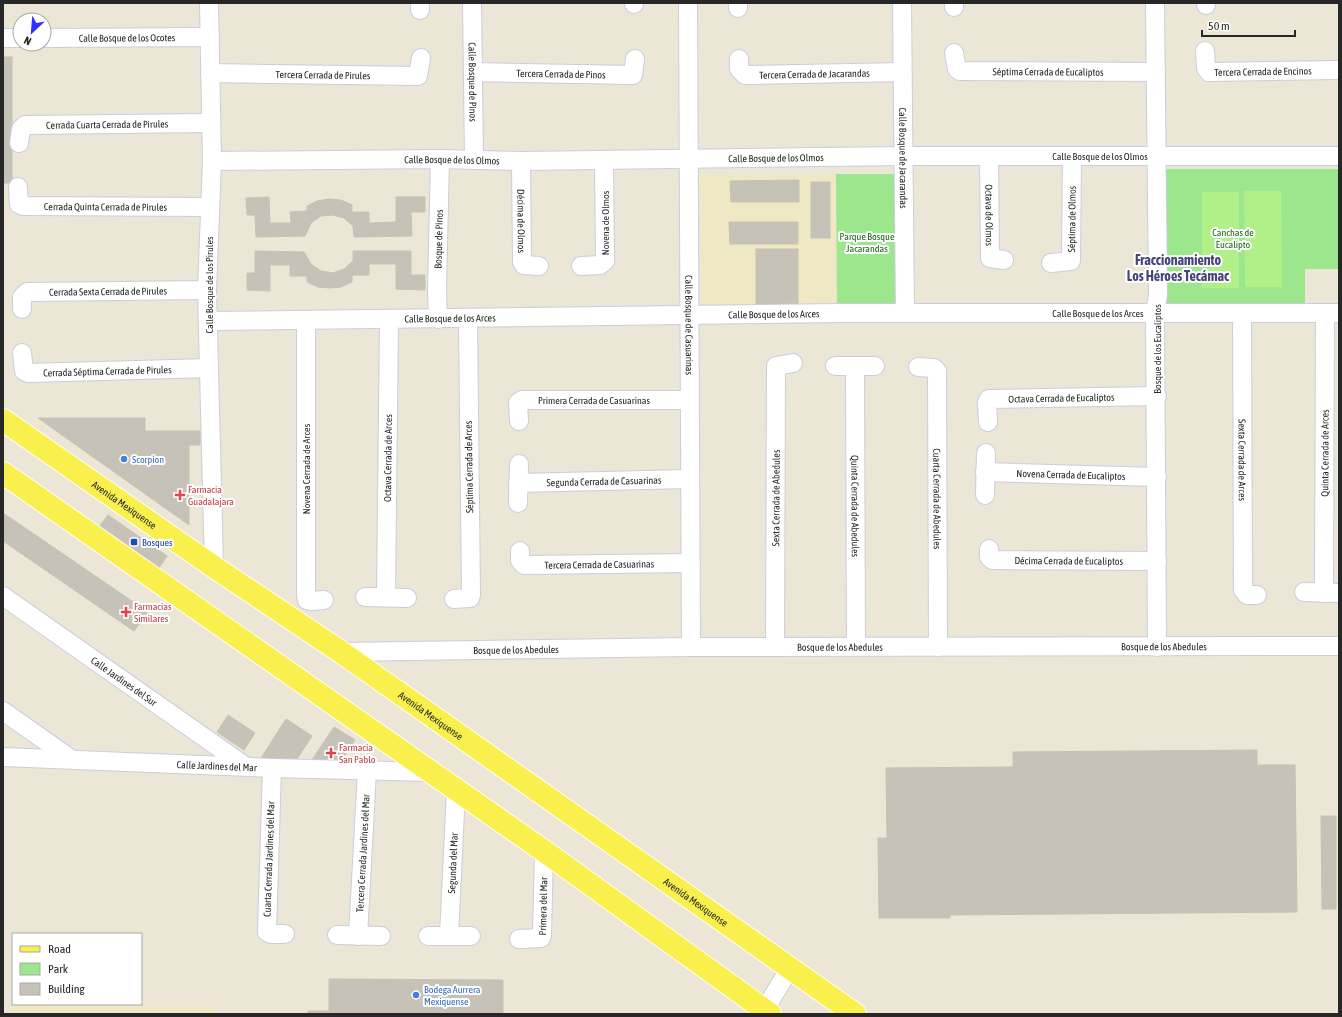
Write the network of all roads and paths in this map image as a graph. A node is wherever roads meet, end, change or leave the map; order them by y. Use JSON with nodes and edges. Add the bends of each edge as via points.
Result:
{"nodes":[{"id":1,"x":210,"y":3,"type":"edge"},
{"id":2,"x":472,"y":3,"type":"edge"},
{"id":3,"x":688,"y":3,"type":"edge"},
{"id":4,"x":902,"y":3,"type":"edge"},
{"id":5,"x":1155,"y":3,"type":"edge"},
{"id":6,"x":210,"y":37,"type":"junction"},
{"id":7,"x":52,"y":38,"type":"edge"},
{"id":8,"x":1205,"y":51,"type":"dead end"},
{"id":9,"x":954,"y":53,"type":"dead end"},
{"id":10,"x":421,"y":58,"type":"dead end"},
{"id":11,"x":635,"y":59,"type":"dead end"},
{"id":12,"x":738,"y":60,"type":"dead end"},
{"id":13,"x":1339,"y":70,"type":"edge"},
{"id":14,"x":473,"y":72,"type":"junction"},
{"id":15,"x":902,"y":72,"type":"junction"},
{"id":16,"x":1156,"y":72,"type":"junction"},
{"id":17,"x":210,"y":73,"type":"junction"},
{"id":18,"x":211,"y":123,"type":"junction"},
{"id":19,"x":19,"y":143,"type":"dead end"},
{"id":20,"x":903,"y":156,"type":"junction"},
{"id":21,"x":1072,"y":156,"type":"junction"},
{"id":22,"x":1157,"y":156,"type":"junction"},
{"id":23,"x":1339,"y":156,"type":"edge"},
{"id":24,"x":989,"y":157,"type":"junction"},
{"id":25,"x":440,"y":159,"type":"junction"},
{"id":26,"x":689,"y":159,"type":"junction"},
{"id":27,"x":474,"y":160,"type":"junction"},
{"id":28,"x":604,"y":160,"type":"junction"},
{"id":29,"x":212,"y":161,"type":"junction"},
{"id":30,"x":521,"y":161,"type":"junction"},
{"id":31,"x":18,"y":187,"type":"dead end"},
{"id":32,"x":209,"y":207,"type":"junction"},
{"id":33,"x":1004,"y":260,"type":"dead end"},
{"id":34,"x":1051,"y":263,"type":"dead end"},
{"id":35,"x":539,"y":266,"type":"dead end"},
{"id":36,"x":581,"y":266,"type":"dead end"},
{"id":37,"x":208,"y":290,"type":"junction"},
{"id":38,"x":22,"y":309,"type":"dead end"},
{"id":39,"x":1155,"y":312,"type":"junction"},
{"id":40,"x":905,"y":313,"type":"junction"},
{"id":41,"x":1242,"y":313,"type":"junction"},
{"id":42,"x":1332,"y":313,"type":"edge"},
{"id":43,"x":690,"y":315,"type":"junction"},
{"id":44,"x":389,"y":319,"type":"junction"},
{"id":45,"x":438,"y":319,"type":"junction"},
{"id":46,"x":468,"y":319,"type":"junction"},
{"id":47,"x":306,"y":320,"type":"junction"},
{"id":48,"x":209,"y":321,"type":"junction"},
{"id":49,"x":22,"y":353,"type":"dead end"},
{"id":50,"x":793,"y":363,"type":"dead end"},
{"id":51,"x":835,"y":366,"type":"dead end"},
{"id":52,"x":855,"y":366,"type":"junction"},
{"id":53,"x":875,"y":366,"type":"dead end"},
{"id":54,"x":918,"y":367,"type":"dead end"},
{"id":55,"x":209,"y":368,"type":"junction"},
{"id":56,"x":1157,"y":396,"type":"junction"},
{"id":57,"x":690,"y":400,"type":"junction"},
{"id":58,"x":3,"y":420,"type":"edge"},
{"id":59,"x":519,"y":422,"type":"dead end"},
{"id":60,"x":988,"y":422,"type":"dead end"},
{"id":61,"x":986,"y":453,"type":"dead end"},
{"id":62,"x":518,"y":464,"type":"dead end"},
{"id":63,"x":986,"y":472,"type":"junction"},
{"id":64,"x":3,"y":473,"type":"edge"},
{"id":65,"x":1157,"y":477,"type":"junction"},
{"id":66,"x":689,"y":479,"type":"junction"},
{"id":67,"x":518,"y":483,"type":"junction"},
{"id":68,"x":985,"y":496,"type":"dead end"},
{"id":69,"x":518,"y":503,"type":"dead end"},
{"id":70,"x":989,"y":549,"type":"dead end"},
{"id":71,"x":520,"y":551,"type":"dead end"},
{"id":72,"x":1157,"y":561,"type":"junction"},
{"id":73,"x":691,"y":563,"type":"junction"},
{"id":74,"x":214,"y":567,"type":"junction"},
{"id":75,"x":1304,"y":592,"type":"dead end"},
{"id":76,"x":1331,"y":593,"type":"edge"},
{"id":77,"x":1257,"y":595,"type":"dead end"},
{"id":78,"x":3,"y":596,"type":"edge"},
{"id":79,"x":365,"y":596,"type":"dead end"},
{"id":80,"x":386,"y":597,"type":"junction"},
{"id":81,"x":407,"y":598,"type":"dead end"},
{"id":82,"x":324,"y":600,"type":"dead end"},
{"id":83,"x":454,"y":600,"type":"dead end"},
{"id":84,"x":856,"y":646,"type":"junction"},
{"id":85,"x":938,"y":646,"type":"junction"},
{"id":86,"x":1339,"y":646,"type":"edge"},
{"id":87,"x":691,"y":647,"type":"junction"},
{"id":88,"x":1157,"y":647,"type":"junction"},
{"id":89,"x":775,"y":648,"type":"junction"},
{"id":90,"x":341,"y":652,"type":"junction"},
{"id":91,"x":3,"y":711,"type":"edge"},
{"id":92,"x":3,"y":757,"type":"edge"},
{"id":93,"x":71,"y":759,"type":"junction"},
{"id":94,"x":245,"y":766,"type":"junction"},
{"id":95,"x":272,"y":768,"type":"junction"},
{"id":96,"x":367,"y":771,"type":"junction"},
{"id":97,"x":430,"y":772,"type":"junction"},
{"id":98,"x":456,"y":790,"type":"junction"},
{"id":99,"x":544,"y":851,"type":"junction"},
{"id":100,"x":285,"y":934,"type":"dead end"},
{"id":101,"x":337,"y":935,"type":"dead end"},
{"id":102,"x":358,"y":936,"type":"junction"},
{"id":103,"x":381,"y":936,"type":"dead end"},
{"id":104,"x":428,"y":936,"type":"dead end"},
{"id":105,"x":449,"y":936,"type":"junction"},
{"id":106,"x":471,"y":936,"type":"dead end"},
{"id":107,"x":519,"y":939,"type":"dead end"},
{"id":108,"x":790,"y":968,"type":"junction"},
{"id":109,"x":765,"y":1013,"type":"edge"},
{"id":110,"x":855,"y":1014,"type":"edge"}],
"edges":[{"from":1,"to":6,"type":"street","name":"Calle Bosque de los Pirules"},
{"from":2,"to":14,"type":"street","name":"Calle Bosque de Pinos"},
{"from":3,"to":26,"type":"street","name":"Calle Bosque de Casuarinas"},
{"from":4,"to":15,"type":"street","name":"Calle Bosque de Jacarandas"},
{"from":5,"to":16,"type":"street","name":"Bosque de los Eucaliptos"},
{"from":6,"to":7,"type":"street","name":"Calle Bosque de los Ocotes"},
{"from":6,"to":17,"type":"street","name":"Calle Bosque de los Pirules"},
{"from":8,"to":13,"type":"street","name":"Tercera Cerrada de Encinos","via":[[1206,68],[1209,72]]},
{"from":9,"to":16,"type":"street","name":"Séptima Cerrada de Eucaliptos","via":[[955,66],[960,70]]},
{"from":10,"to":17,"type":"street","name":"Tercera Cerrada de Pirules","via":[[418,76]]},
{"from":11,"to":14,"type":"street","name":"Tercera Cerrada de Pinos","via":[[635,73],[631,75]]},
{"from":12,"to":15,"type":"street","name":"Tercera Cerrada de Jacarandas","via":[[739,69],[745,75]]},
{"from":14,"to":27,"type":"street","name":"Calle Bosque de Pinos"},
{"from":15,"to":20,"type":"street","name":"Calle Bosque de Jacarandas"},
{"from":16,"to":22,"type":"street","name":"Bosque de los Eucaliptos"},
{"from":17,"to":18,"type":"street","name":"Calle Bosque de los Pirules"},
{"from":18,"to":19,"type":"street","name":"Cerrada Cuarta Cerrada de Pirules","via":[[25,125],[21,129]]},
{"from":18,"to":29,"type":"street","name":"Calle Bosque de los Pirules"},
{"from":20,"to":24,"type":"street","name":"Calle Bosque de los Olmos"},
{"from":20,"to":26,"type":"street","name":"Calle Bosque de los Olmos"},
{"from":20,"to":40,"type":"street","name":"Calle Bosque de Jacarandas"},
{"from":21,"to":22,"type":"street","name":"Calle Bosque de los Olmos"},
{"from":21,"to":24,"type":"street","name":"Calle Bosque de los Olmos"},
{"from":21,"to":34,"type":"street","name":"Séptima de Olmos","via":[[1071,261]]},
{"from":22,"to":23,"type":"street","name":"Calle Bosque de los Olmos"},
{"from":22,"to":39,"type":"street","name":"Bosque de los Eucaliptos","via":[[1158,295]]},
{"from":24,"to":33,"type":"street","name":"Octava de Olmos","via":[[990,258]]},
{"from":25,"to":27,"type":"street","name":"Calle Bosque de los Olmos"},
{"from":25,"to":29,"type":"street","name":"Calle Bosque de los Olmos"},
{"from":25,"to":45,"type":"street","name":"Bosque de Pinos"},
{"from":26,"to":28,"type":"street","name":"Calle Bosque de los Olmos"},
{"from":26,"to":43,"type":"street","name":"Calle Bosque de Casuarinas"},
{"from":27,"to":30,"type":"street","name":"Calle Bosque de los Olmos"},
{"from":28,"to":30,"type":"street","name":"Calle Bosque de los Olmos"},
{"from":28,"to":36,"type":"street","name":"Novena de Olmos","via":[[605,261],[600,265]]},
{"from":29,"to":32,"type":"street","name":"Calle Bosque de los Pirules"},
{"from":30,"to":35,"type":"street","name":"Décima de Olmos","via":[[522,262],[524,265]]},
{"from":31,"to":32,"type":"street","name":"Cerrada Quinta Cerrada de Pirules","via":[[18,201],[23,206]]},
{"from":32,"to":37,"type":"street","name":"Calle Bosque de los Pirules"},
{"from":37,"to":38,"type":"street","name":"Cerrada Sexta Cerrada de Pirules","via":[[27,292],[22,297]]},
{"from":37,"to":48,"type":"street","name":"Calle Bosque de los Pirules"},
{"from":39,"to":40,"type":"street","name":"Calle Bosque de los Arces"},
{"from":39,"to":41,"type":"street","name":"Calle Bosque de los Arces"},
{"from":39,"to":56,"type":"street","name":"Bosque de los Eucaliptos"},
{"from":40,"to":43,"type":"street","name":"Calle Bosque de los Arces"},
{"from":41,"to":42,"type":"street","name":"Calle Bosque de los Arces"},
{"from":41,"to":77,"type":"street","name":"Sexta Cerrada de Arces","via":[[1243,590],[1247,595]]},
{"from":42,"to":76,"type":"street","name":"Quinta Cerrada de Arces"},
{"from":43,"to":46,"type":"street","name":"Calle Bosque de los Arces"},
{"from":43,"to":57,"type":"street","name":"Calle Bosque de Casuarinas"},
{"from":44,"to":45,"type":"street","name":"Calle Bosque de los Arces"},
{"from":44,"to":47,"type":"street","name":"Calle Bosque de los Arces"},
{"from":44,"to":80,"type":"street","name":"Octava Cerrada de Arces"},
{"from":45,"to":46,"type":"street","name":"Calle Bosque de los Arces"},
{"from":46,"to":83,"type":"street","name":"Séptima Cerrada de Arces","via":[[471,594],[466,600]]},
{"from":47,"to":48,"type":"street","name":"Calle Bosque de los Arces"},
{"from":47,"to":82,"type":"street","name":"Novena Cerrada de Arces","via":[[306,600]]},
{"from":48,"to":55,"type":"street","name":"Calle Bosque de los Pirules"},
{"from":49,"to":55,"type":"street","name":"Cerrada Séptima Cerrada de Pirules","via":[[24,371],[28,373]]},
{"from":50,"to":89,"type":"street","name":"Sexta Cerrada de Abedules","via":[[776,366]]},
{"from":51,"to":52,"type":"street"},
{"from":52,"to":53,"type":"street"},
{"from":52,"to":84,"type":"street","name":"Quinta Cerrada de Abedules"},
{"from":54,"to":85,"type":"street","name":"Cuarta Cerrada de Abedules","via":[[934,368],[937,371]]},
{"from":55,"to":74,"type":"street","name":"Calle Bosque de los Pirules"},
{"from":56,"to":60,"type":"street","name":"Octava Cerrada de Eucaliptos","via":[[989,399]]},
{"from":56,"to":65,"type":"street","name":"Bosque de los Eucaliptos"},
{"from":57,"to":59,"type":"street","name":"Primera Cerrada de Casuarinas","via":[[522,400],[518,404]]},
{"from":57,"to":66,"type":"street","name":"Calle Bosque de Casuarinas"},
{"from":58,"to":74,"type":"main road","name":"Avenida Mexiquense"},
{"from":61,"to":63,"type":"street"},
{"from":62,"to":67,"type":"street"},
{"from":63,"to":65,"type":"street","name":"Novena Cerrada de Eucaliptos"},
{"from":63,"to":68,"type":"street"},
{"from":64,"to":97,"type":"main road"},
{"from":65,"to":72,"type":"street","name":"Bosque de los Eucaliptos"},
{"from":66,"to":67,"type":"street","name":"Segunda Cerrada de Casuarinas"},
{"from":66,"to":73,"type":"street","name":"Calle Bosque de Casuarinas"},
{"from":67,"to":69,"type":"street"},
{"from":70,"to":72,"type":"street","name":"Décima Cerrada de Eucaliptos","via":[[989,557],[992,560]]},
{"from":71,"to":73,"type":"street","name":"Tercera Cerrada de Casuarinas","via":[[520,562],[524,564]]},
{"from":72,"to":88,"type":"street","name":"Bosque de los Eucaliptos"},
{"from":73,"to":87,"type":"street","name":"Calle Bosque de Casuarinas"},
{"from":74,"to":90,"type":"main road","name":"Avenida Mexiquense"},
{"from":75,"to":76,"type":"street","name":"Quinta Cerrada de Arces"},
{"from":78,"to":94,"type":"street","name":"Calle Jardines del Sur"},
{"from":79,"to":80,"type":"street"},
{"from":80,"to":81,"type":"street"},
{"from":84,"to":85,"type":"street","name":"Bosque de los Abedules"},
{"from":84,"to":89,"type":"street","name":"Bosque de los Abedules"},
{"from":85,"to":88,"type":"street","name":"Bosque de los Abedules"},
{"from":86,"to":88,"type":"street","name":"Bosque de los Abedules"},
{"from":87,"to":89,"type":"street","name":"Bosque de los Abedules"},
{"from":87,"to":90,"type":"street","name":"Bosque de los Abedules"},
{"from":90,"to":108,"type":"main road","name":"Avenida Mexiquense"},
{"from":91,"to":93,"type":"street"},
{"from":92,"to":93,"type":"street","name":"Calle Jardines del Mar"},
{"from":93,"to":94,"type":"street","name":"Calle Jardines del Mar"},
{"from":94,"to":95,"type":"street","name":"Calle Jardines del Mar"},
{"from":95,"to":96,"type":"street","name":"Calle Jardines del Mar"},
{"from":95,"to":100,"type":"street","name":"Cuarta Cerrada Jardines del Mar","via":[[267,932]]},
{"from":96,"to":97,"type":"street","name":"Calle Jardines del Mar"},
{"from":96,"to":102,"type":"street","name":"Tercera Cerrada Jardines del Mar"},
{"from":97,"to":98,"type":"main road"},
{"from":98,"to":99,"type":"main road"},
{"from":98,"to":105,"type":"street","name":"Segunda del Mar"},
{"from":99,"to":107,"type":"street","name":"Primera del Mar","via":[[542,935],[536,940]]},
{"from":99,"to":109,"type":"main road"},
{"from":101,"to":102,"type":"street"},
{"from":102,"to":103,"type":"street"},
{"from":104,"to":105,"type":"street"},
{"from":105,"to":106,"type":"street"},
{"from":108,"to":109,"type":"street"},
{"from":108,"to":110,"type":"main road","name":"Avenida Mexiquense"}]}
